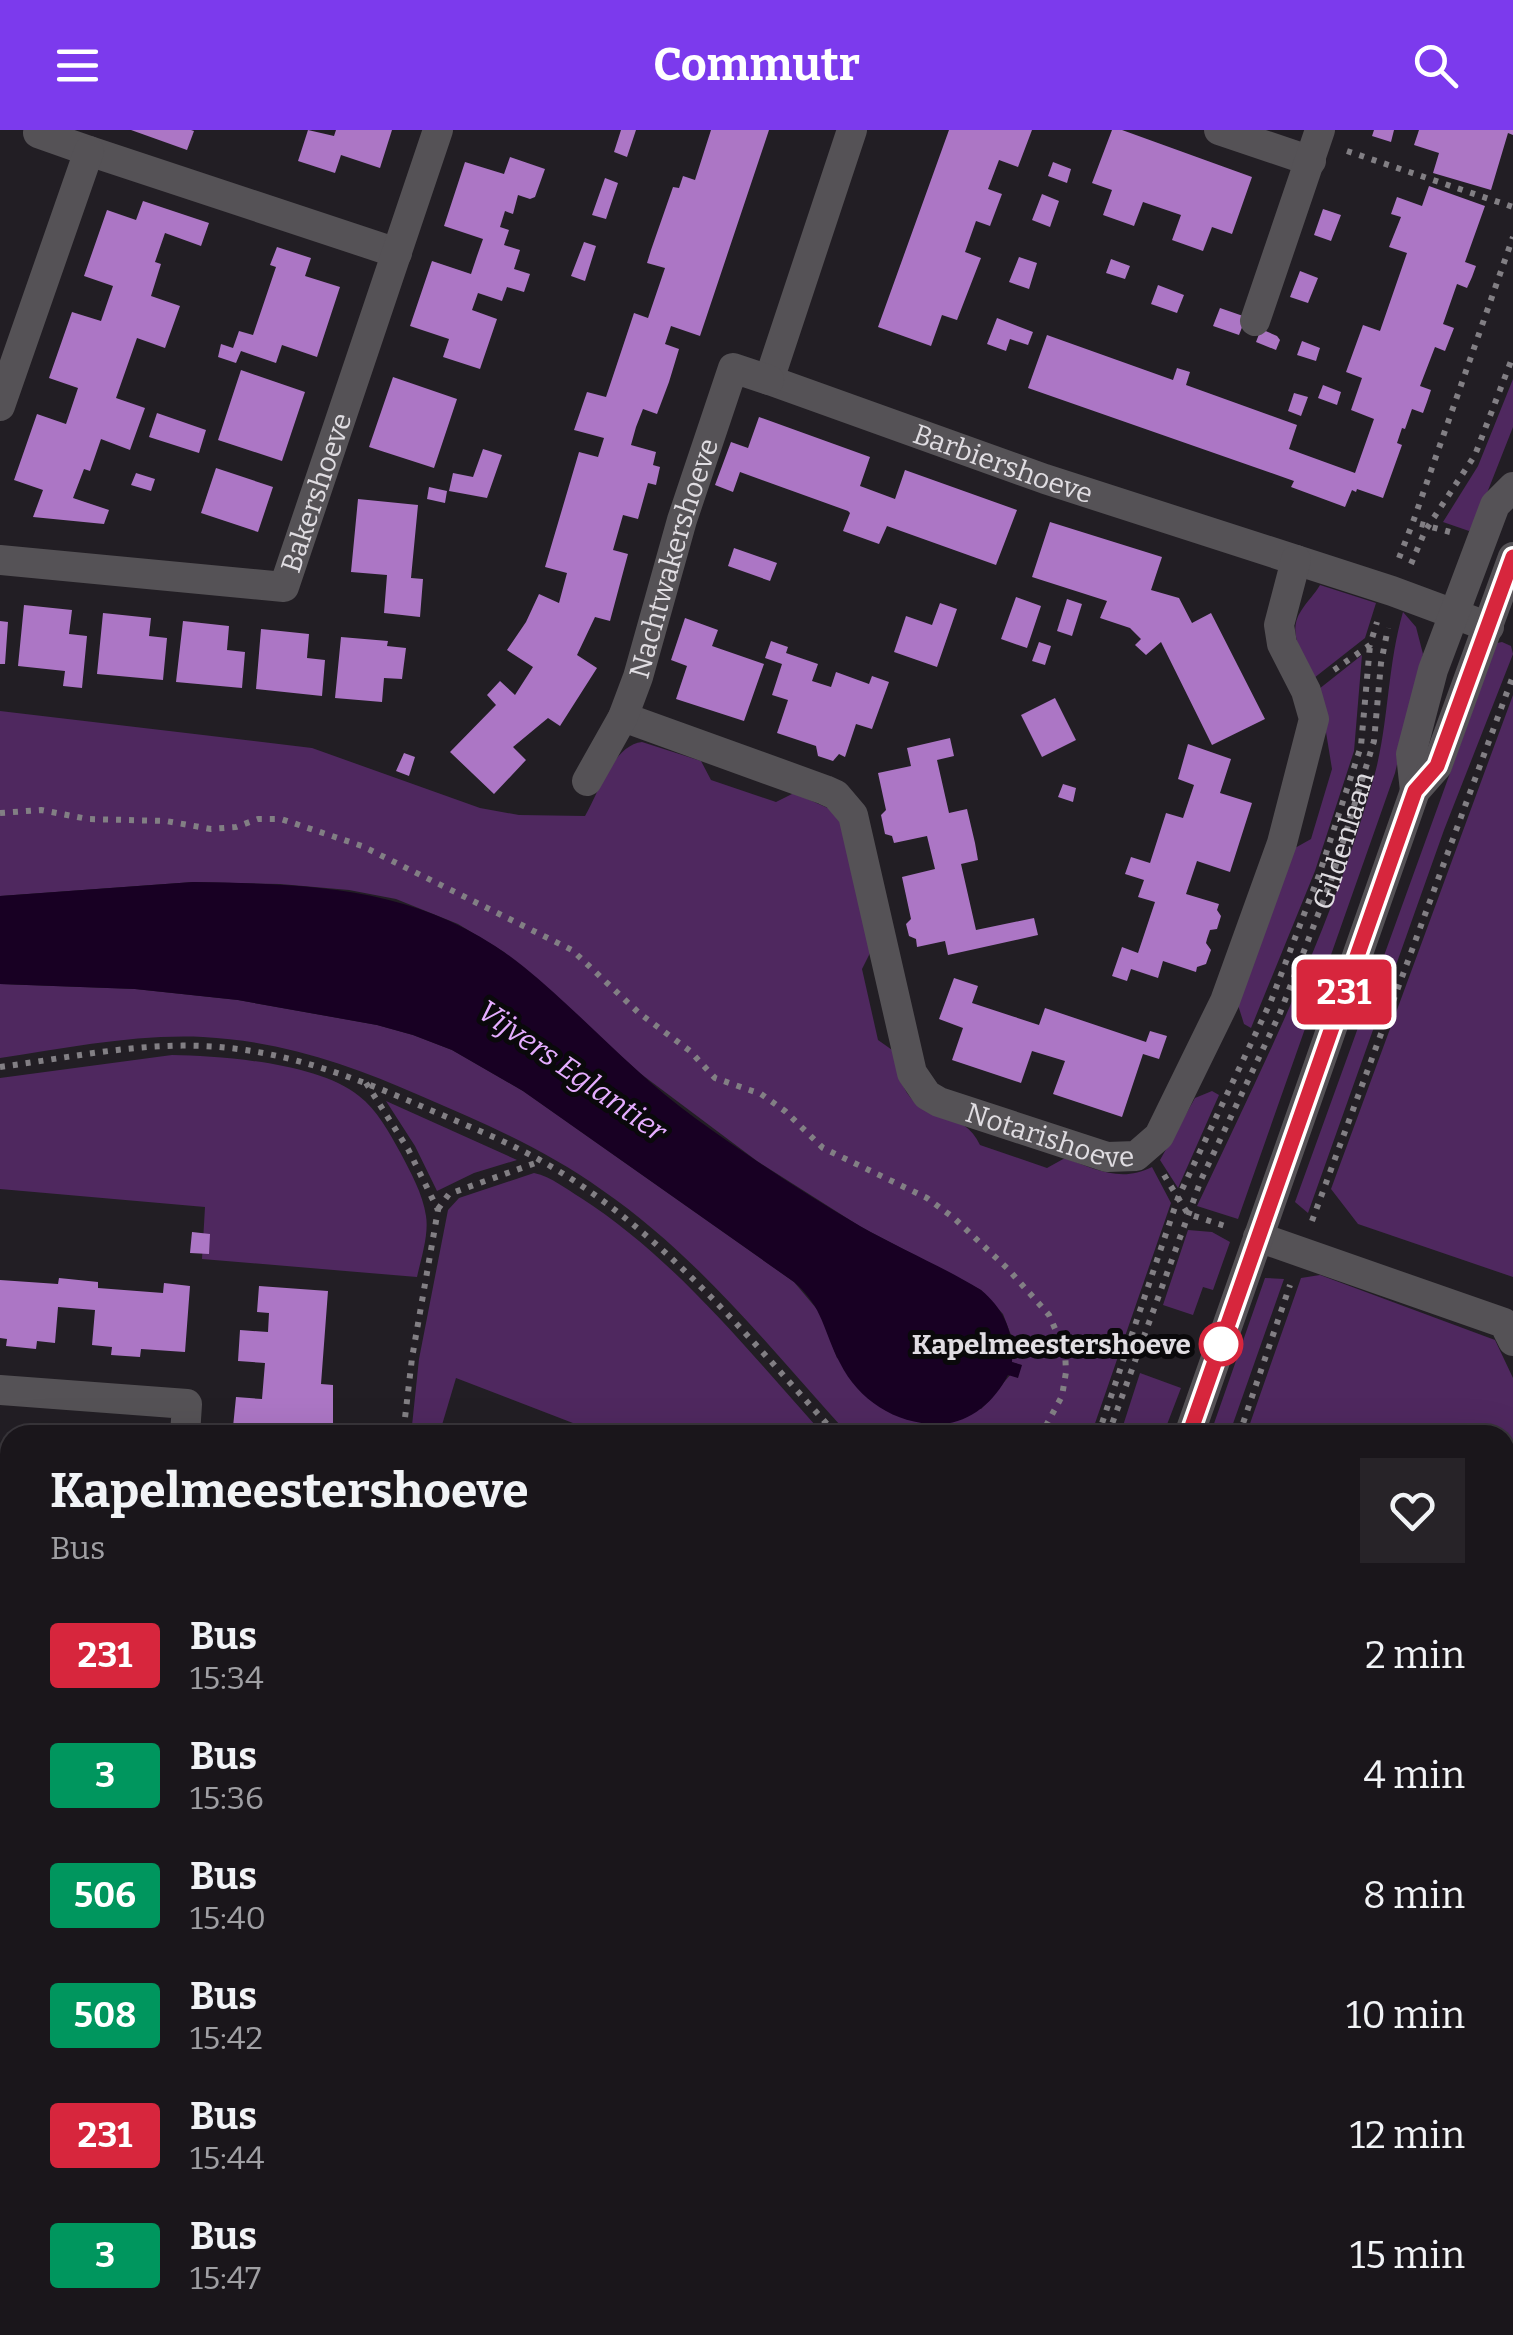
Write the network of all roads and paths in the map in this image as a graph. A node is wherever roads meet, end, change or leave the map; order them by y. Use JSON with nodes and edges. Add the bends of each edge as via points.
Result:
{"nodes":[{"id":1,"x":39,"y":130,"type":"edge"},
{"id":2,"x":438,"y":130,"type":"edge"},
{"id":3,"x":852,"y":130,"type":"edge"},
{"id":4,"x":1219,"y":130,"type":"edge"},
{"id":5,"x":1316,"y":144,"type":"edge"},
{"id":6,"x":89,"y":150,"type":"junction"},
{"id":7,"x":1513,"y":207,"type":"edge"},
{"id":8,"x":1513,"y":237,"type":"edge"},
{"id":9,"x":397,"y":253,"type":"junction"},
{"id":10,"x":1256,"y":322,"type":"dead end"},
{"id":11,"x":1513,"y":356,"type":"edge"},
{"id":12,"x":769,"y":380,"type":"junction"},
{"id":13,"x":0,"y":406,"type":"edge"},
{"id":14,"x":1513,"y":487,"type":"edge"},
{"id":15,"x":1430,"y":526,"type":"junction"},
{"id":16,"x":1513,"y":556,"type":"edge"},
{"id":17,"x":0,"y":560,"type":"edge"},
{"id":18,"x":1296,"y":560,"type":"junction"},
{"id":19,"x":1400,"y":594,"type":"junction"},
{"id":20,"x":1453,"y":614,"type":"junction"},
{"id":21,"x":1489,"y":627,"type":"junction"},
{"id":22,"x":1513,"y":676,"type":"edge"},
{"id":23,"x":623,"y":717,"type":"junction"},
{"id":24,"x":588,"y":782,"type":"dead end"},
{"id":25,"x":1415,"y":791,"type":"junction"},
{"id":26,"x":0,"y":813,"type":"edge"},
{"id":27,"x":0,"y":1068,"type":"edge"},
{"id":28,"x":365,"y":1082,"type":"junction"},
{"id":29,"x":1147,"y":1149,"type":"junction"},
{"id":30,"x":541,"y":1161,"type":"junction"},
{"id":31,"x":438,"y":1210,"type":"junction"},
{"id":32,"x":1188,"y":1214,"type":"junction"},
{"id":33,"x":1258,"y":1237,"type":"junction"},
{"id":34,"x":1301,"y":1250,"type":"junction"},
{"id":35,"x":1513,"y":1341,"type":"edge"},
{"id":36,"x":0,"y":1390,"type":"edge"},
{"id":37,"x":185,"y":1425,"type":"edge"},
{"id":38,"x":404,"y":1425,"type":"edge"},
{"id":39,"x":828,"y":1425,"type":"edge"},
{"id":40,"x":1046,"y":1425,"type":"edge"},
{"id":41,"x":1112,"y":1425,"type":"edge"},
{"id":42,"x":1192,"y":1425,"type":"edge"},
{"id":43,"x":1241,"y":1425,"type":"edge"}],
"edges":[{"from":1,"to":6,"type":"street"},
{"from":2,"to":9,"type":"street","name":"Bakershoeve"},
{"from":3,"to":12,"type":"street"},
{"from":4,"to":5,"type":"street"},
{"from":5,"to":7,"type":"path"},
{"from":5,"to":10,"type":"street"},
{"from":6,"to":9,"type":"street"},
{"from":6,"to":13,"type":"street"},
{"from":8,"to":15,"type":"path","via":[[1413,522]]},
{"from":9,"to":17,"type":"street","name":"Bakershoeve","via":[[284,587]]},
{"from":11,"to":15,"type":"path","name":"Gildenlaan","via":[[1475,455]]},
{"from":12,"to":18,"type":"street","name":"Barbiershoeve"},
{"from":12,"to":23,"type":"street","name":"Nachtwakershoeve","via":[[733,368]]},
{"from":14,"to":20,"type":"street","name":"Gildenlaan","via":[[1495,506]]},
{"from":15,"to":19,"type":"path","name":"Gildenlaan"},
{"from":16,"to":21,"type":"street","name":"Gildenlaan"},
{"from":18,"to":19,"type":"street","name":"Barbiershoeve"},
{"from":18,"to":29,"type":"street","name":"Notarishoeve","via":[[1279,626],[1311,705],[1312,732],[1282,843],[1225,1001]]},
{"from":19,"to":20,"type":"street","name":"Barbiershoeve"},
{"from":19,"to":32,"type":"path","name":"Gildenlaan","via":[[1381,663],[1374,741],[1337,864],[1280,1012]]},
{"from":20,"to":21,"type":"street","name":"Barbiershoeve"},
{"from":20,"to":25,"type":"street","name":"Gildenlaan","via":[[1411,754]]},
{"from":21,"to":25,"type":"street","name":"Gildenlaan","via":[[1437,766]]},
{"from":22,"to":34,"type":"path"},
{"from":23,"to":24,"type":"street","name":"Nachtwakershoeve"},
{"from":23,"to":29,"type":"street","name":"Notarishoeve","via":[[825,790],[845,804],[853,815],[912,1072],[927,1095],[1106,1157]]},
{"from":25,"to":33,"type":"street","name":"Gildenlaan"},
{"from":26,"to":40,"type":"path","via":[[42,810],[211,829],[280,819],[362,846],[572,950],[715,1078],[774,1102],[836,1156],[927,1198],[1008,1269],[1049,1315],[1065,1352],[1062,1396]]},
{"from":27,"to":28,"type":"path","via":[[129,1048],[204,1046],[290,1058]]},
{"from":28,"to":30,"type":"path"},
{"from":28,"to":31,"type":"path"},
{"from":29,"to":32,"type":"path"},
{"from":30,"to":31,"type":"path","via":[[449,1194]]},
{"from":30,"to":39,"type":"path","via":[[624,1216],[686,1269]]},
{"from":31,"to":38,"type":"path"},
{"from":32,"to":41,"type":"path","name":"Gildenlaan"},
{"from":33,"to":34,"type":"street"},
{"from":33,"to":42,"type":"street","name":"Gildenlaan"},
{"from":34,"to":35,"type":"street","via":[[1504,1323]]},
{"from":34,"to":43,"type":"path"},
{"from":36,"to":37,"type":"street","via":[[187,1404]]}]}
